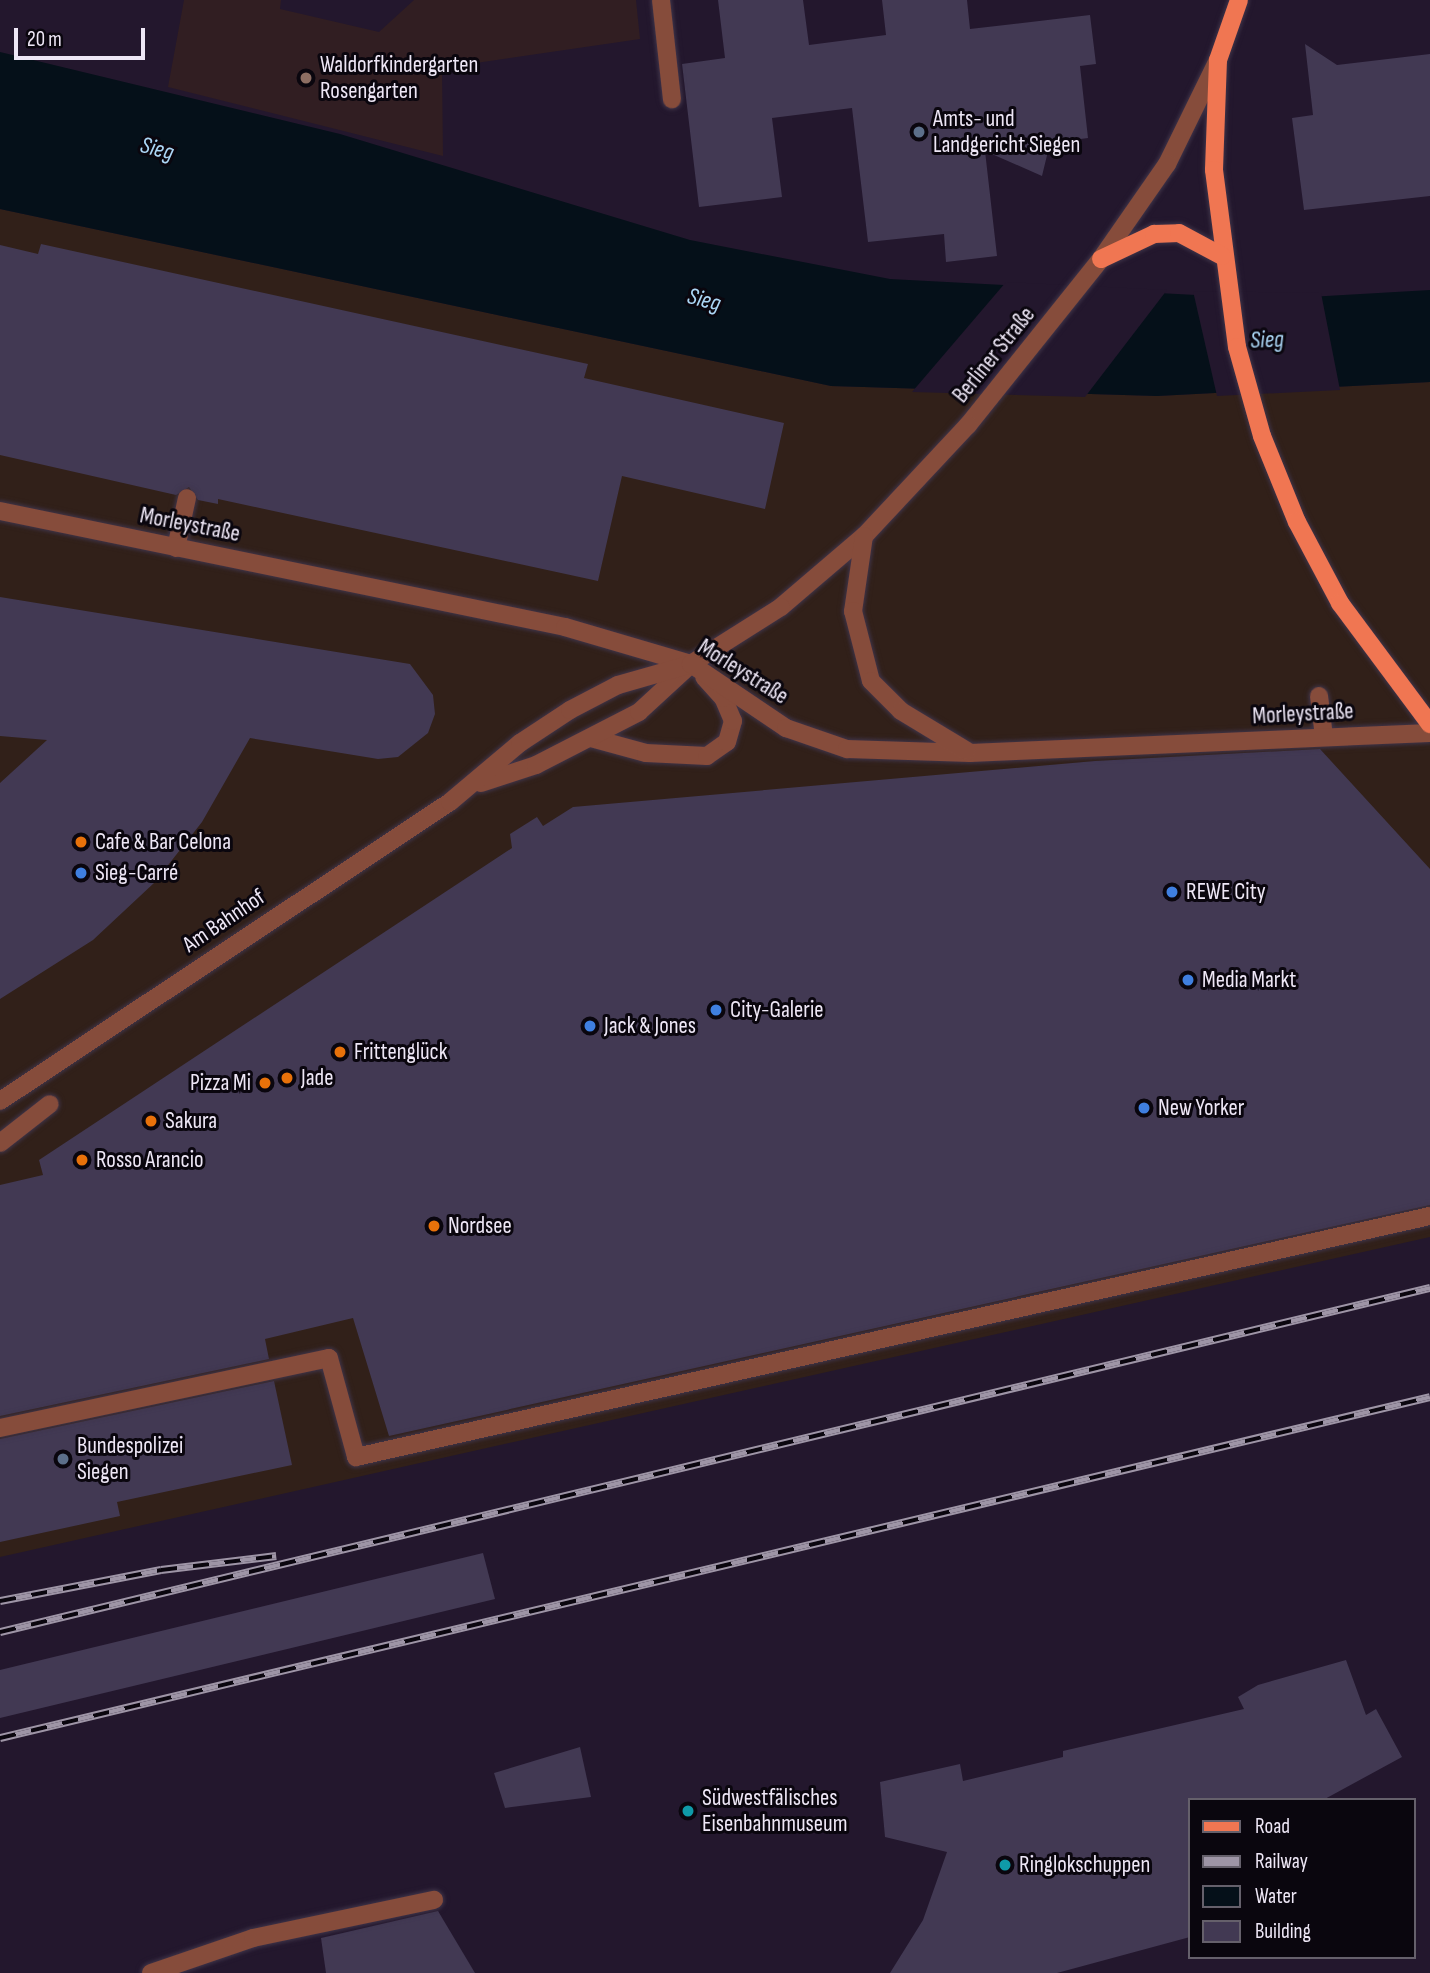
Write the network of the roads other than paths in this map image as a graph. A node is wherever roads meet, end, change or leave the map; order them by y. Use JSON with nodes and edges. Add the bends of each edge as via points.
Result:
{"nodes":[{"id":1,"x":661,"y":0,"type":"edge"},
{"id":2,"x":1239,"y":0,"type":"edge"},
{"id":3,"x":1218,"y":60,"type":"junction"},
{"id":4,"x":672,"y":99,"type":"dead end"},
{"id":5,"x":1222,"y":256,"type":"junction"},
{"id":6,"x":1101,"y":259,"type":"junction"},
{"id":7,"x":187,"y":498,"type":"dead end"},
{"id":8,"x":0,"y":511,"type":"edge"},
{"id":9,"x":864,"y":536,"type":"junction"},
{"id":10,"x":176,"y":548,"type":"junction"},
{"id":11,"x":691,"y":664,"type":"junction"},
{"id":12,"x":1319,"y":696,"type":"dead end"},
{"id":13,"x":1430,"y":724,"type":"edge"},
{"id":14,"x":1430,"y":733,"type":"edge"},
{"id":15,"x":1324,"y":737,"type":"junction"},
{"id":16,"x":591,"y":738,"type":"junction"},
{"id":17,"x":970,"y":753,"type":"junction"},
{"id":18,"x":476,"y":785,"type":"junction"},
{"id":19,"x":0,"y":1101,"type":"edge"},
{"id":20,"x":50,"y":1104,"type":"dead end"},
{"id":21,"x":0,"y":1143,"type":"edge"},
{"id":22,"x":1430,"y":1216,"type":"edge"},
{"id":23,"x":0,"y":1428,"type":"edge"},
{"id":24,"x":434,"y":1900,"type":"dead end"},
{"id":25,"x":151,"y":1973,"type":"edge"}],
"edges":[{"from":1,"to":4,"type":"street"},
{"from":2,"to":3,"type":"main road","name":"Berliner Straße"},
{"from":3,"to":5,"type":"main road","via":[[1214,170]]},
{"from":3,"to":6,"type":"street","name":"Berliner Straße","via":[[1167,164]]},
{"from":5,"to":6,"type":"main road","via":[[1179,233],[1154,234]]},
{"from":5,"to":13,"type":"main road","via":[[1237,347],[1262,436],[1297,522],[1340,603]]},
{"from":6,"to":9,"type":"street","name":"Berliner Straße","via":[[968,425]]},
{"from":7,"to":10,"type":"street"},
{"from":8,"to":10,"type":"street","name":"Morleystraße"},
{"from":9,"to":11,"type":"street","name":"Berliner Straße","via":[[780,607]]},
{"from":9,"to":17,"type":"street","via":[[853,611],[871,681],[901,711]]},
{"from":10,"to":11,"type":"street","name":"Morleystraße","via":[[565,627]]},
{"from":11,"to":16,"type":"street","name":"Am Bahnhof","via":[[639,712]]},
{"from":11,"to":16,"type":"street","via":[[723,698],[733,721],[727,742],[707,756],[646,753]]},
{"from":11,"to":17,"type":"street","name":"Morleystraße","via":[[786,727],[847,749]]},
{"from":11,"to":18,"type":"street","name":"Am Bahnhof","via":[[618,685],[570,710],[520,743]]},
{"from":12,"to":15,"type":"street"},
{"from":14,"to":15,"type":"street","name":"Morleystraße"},
{"from":15,"to":17,"type":"street","name":"Morleystraße"},
{"from":16,"to":18,"type":"street","name":"Am Bahnhof","via":[[536,765]]},
{"from":18,"to":19,"type":"street","name":"Am Bahnhof"},
{"from":20,"to":21,"type":"street"},
{"from":22,"to":23,"type":"street","via":[[356,1457],[329,1358]]},
{"from":24,"to":25,"type":"street","via":[[253,1938]]}]}
